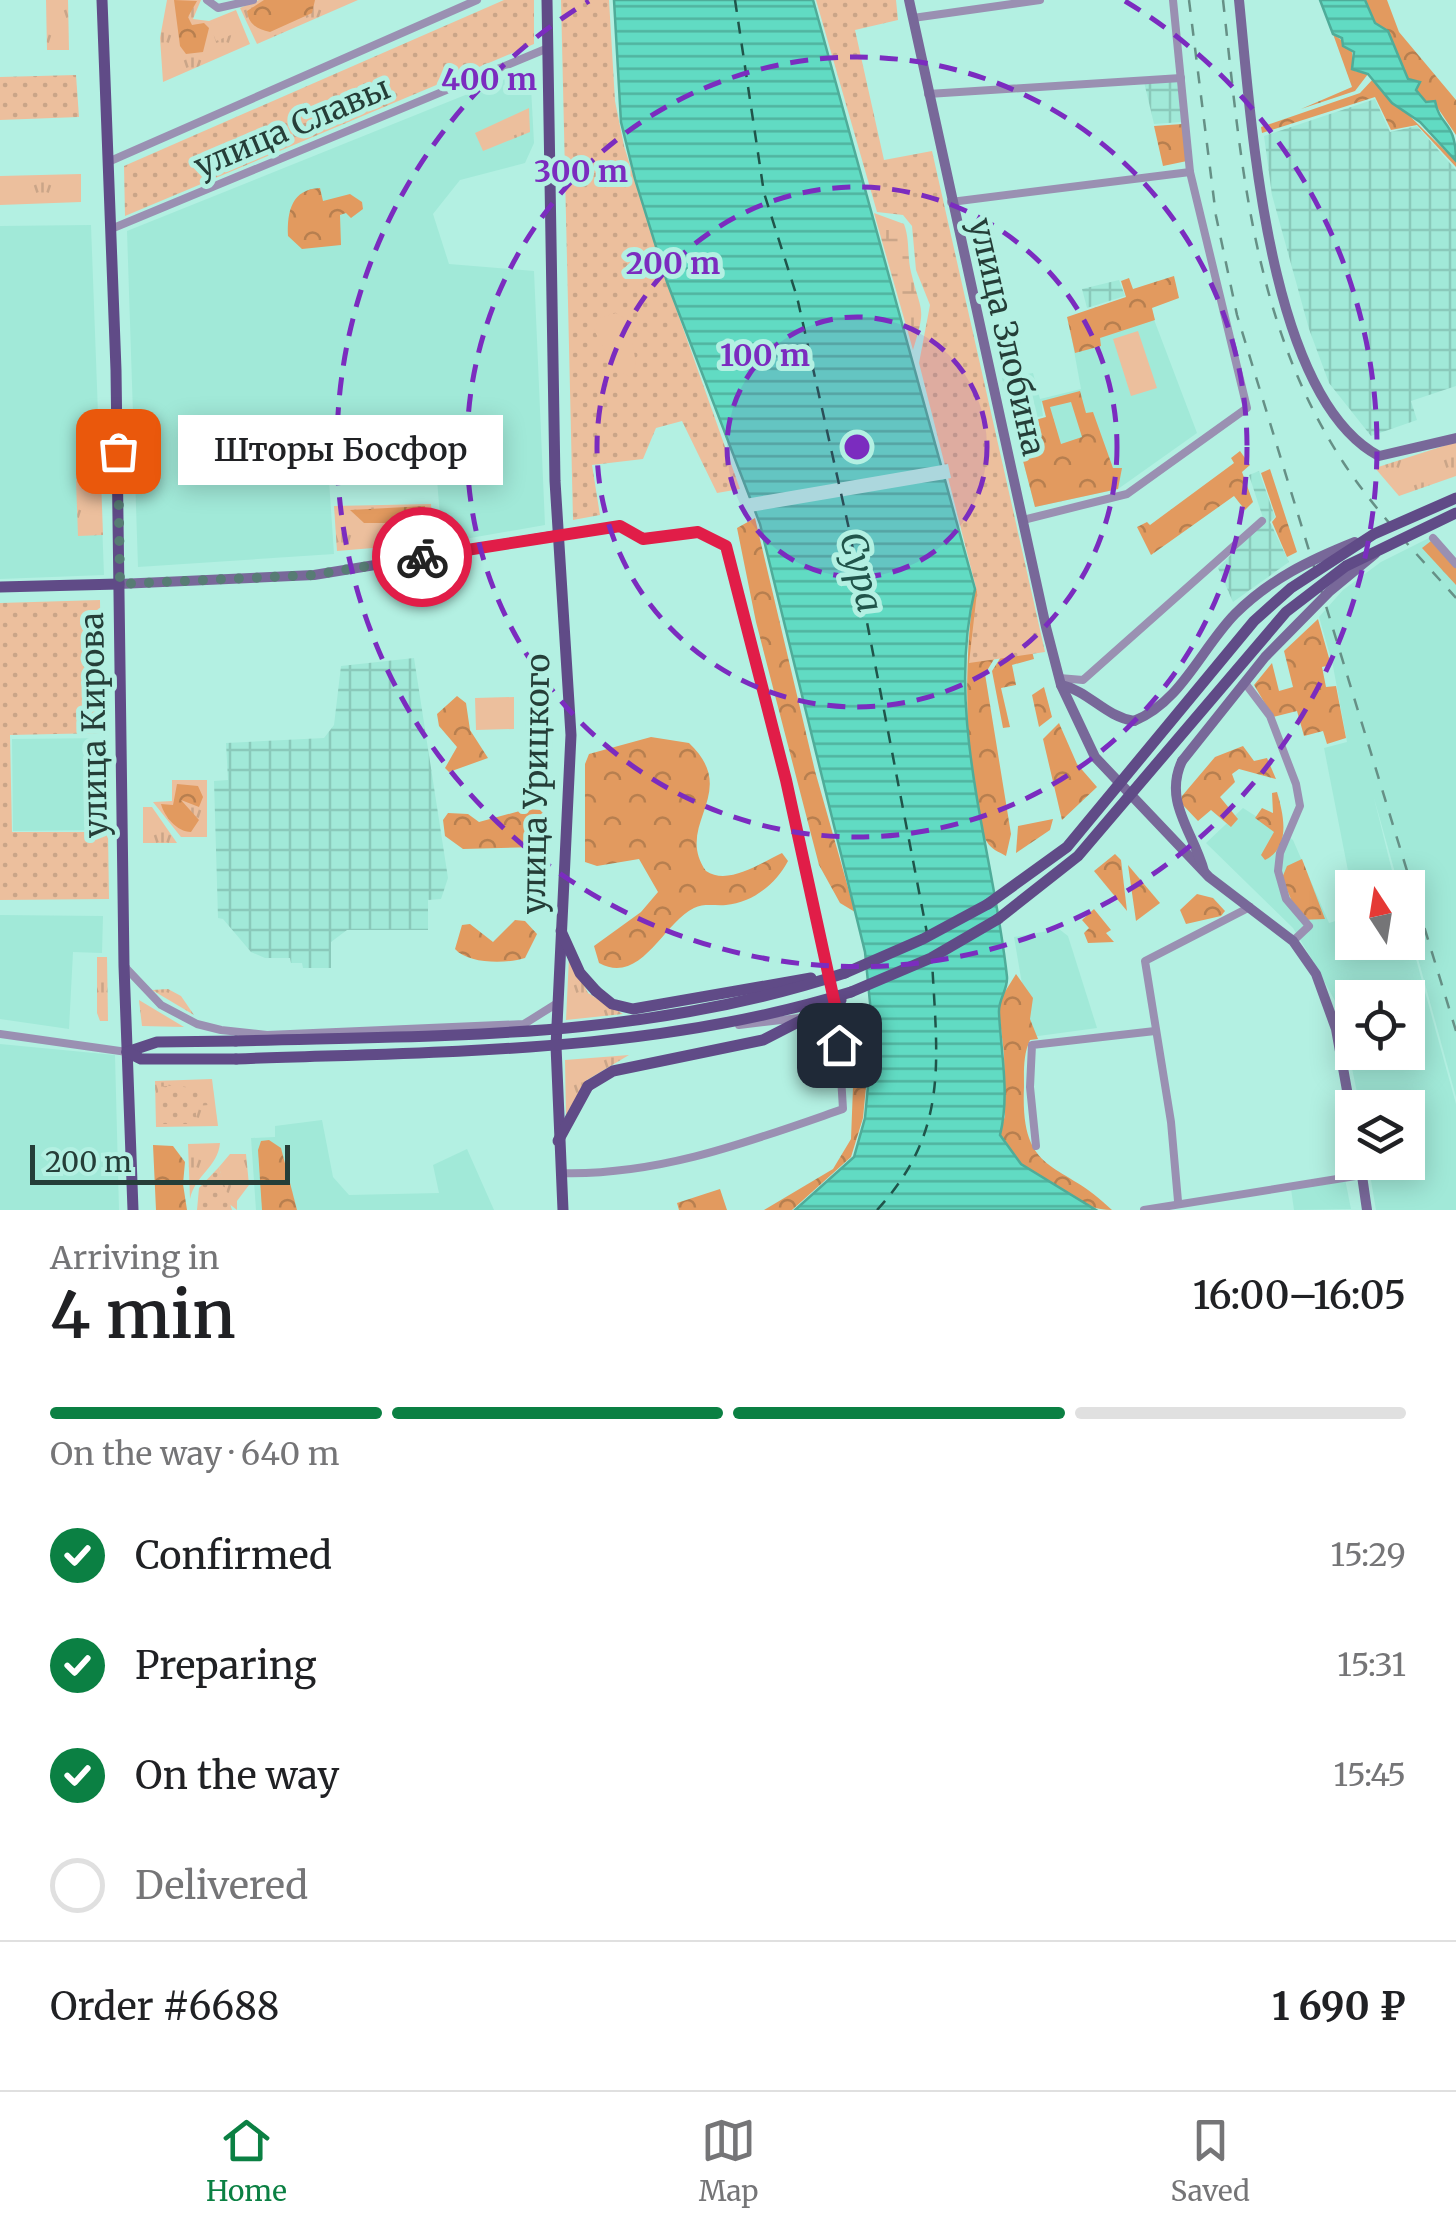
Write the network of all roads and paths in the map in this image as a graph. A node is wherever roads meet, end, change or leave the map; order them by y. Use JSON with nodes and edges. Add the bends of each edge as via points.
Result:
{"nodes":[{"id":1,"x":102,"y":0,"type":"edge"},
{"id":2,"x":208,"y":0,"type":"edge"},
{"id":3,"x":253,"y":0,"type":"edge"},
{"id":4,"x":477,"y":0,"type":"edge"},
{"id":5,"x":547,"y":0,"type":"edge"},
{"id":6,"x":909,"y":0,"type":"edge"},
{"id":7,"x":1040,"y":0,"type":"edge"},
{"id":8,"x":1174,"y":0,"type":"edge"},
{"id":9,"x":1239,"y":0,"type":"edge"},
{"id":10,"x":913,"y":18,"type":"junction"},
{"id":11,"x":548,"y":48,"type":"junction"},
{"id":12,"x":1180,"y":78,"type":"junction"},
{"id":13,"x":928,"y":94,"type":"junction"},
{"id":14,"x":108,"y":162,"type":"junction"},
{"id":15,"x":1190,"y":172,"type":"junction"},
{"id":16,"x":951,"y":202,"type":"junction"},
{"id":17,"x":111,"y":229,"type":"junction"},
{"id":18,"x":1456,"y":438,"type":"edge"},
{"id":19,"x":1456,"y":498,"type":"edge"},
{"id":20,"x":1456,"y":513,"type":"edge"},
{"id":21,"x":1023,"y":520,"type":"junction"},
{"id":22,"x":1262,"y":522,"type":"dead end"},
{"id":23,"x":1374,"y":534,"type":"junction"},
{"id":24,"x":558,"y":536,"type":"junction"},
{"id":25,"x":1433,"y":538,"type":"dead end"},
{"id":26,"x":1383,"y":546,"type":"junction"},
{"id":27,"x":1456,"y":564,"type":"edge"},
{"id":28,"x":120,"y":584,"type":"junction"},
{"id":29,"x":0,"y":587,"type":"edge"},
{"id":30,"x":1060,"y":681,"type":"junction"},
{"id":31,"x":1246,"y":683,"type":"dead end"},
{"id":32,"x":1204,"y":872,"type":"junction"},
{"id":33,"x":1250,"y":907,"type":"junction"},
{"id":34,"x":560,"y":929,"type":"junction"},
{"id":35,"x":1292,"y":941,"type":"junction"},
{"id":36,"x":124,"y":966,"type":"junction"},
{"id":37,"x":844,"y":973,"type":"junction"},
{"id":38,"x":851,"y":992,"type":"junction"},
{"id":39,"x":556,"y":1004,"type":"junction"},
{"id":40,"x":837,"y":1014,"type":"junction"},
{"id":41,"x":1155,"y":1030,"type":"junction"},
{"id":42,"x":0,"y":1034,"type":"edge"},
{"id":43,"x":556,"y":1046,"type":"junction"},
{"id":44,"x":127,"y":1052,"type":"junction"},
{"id":45,"x":1346,"y":1090,"type":"edge"},
{"id":46,"x":558,"y":1142,"type":"junction"},
{"id":47,"x":1036,"y":1146,"type":"dead end"},
{"id":48,"x":560,"y":1173,"type":"junction"},
{"id":49,"x":1335,"y":1173,"type":"edge"},
{"id":50,"x":1363,"y":1180,"type":"edge"},
{"id":51,"x":1178,"y":1201,"type":"junction"},
{"id":52,"x":133,"y":1210,"type":"edge"},
{"id":53,"x":563,"y":1210,"type":"edge"},
{"id":54,"x":1144,"y":1210,"type":"edge"},
{"id":55,"x":1367,"y":1210,"type":"edge"}],
"edges":[{"from":1,"to":14,"type":"main road","name":"улица Кирова"},
{"from":2,"to":3,"type":"street","via":[[218,8]]},
{"from":4,"to":14,"type":"street","name":"улица Славы"},
{"from":5,"to":11,"type":"main road","name":"улица Урицкого"},
{"from":6,"to":10,"type":"main road","name":"улица Злобина"},
{"from":7,"to":10,"type":"street"},
{"from":8,"to":12,"type":"street"},
{"from":9,"to":18,"type":"main road","via":[[1270,242],[1290,321],[1323,398],[1362,447],[1379,456]]},
{"from":10,"to":13,"type":"main road","name":"улица Злобина"},
{"from":11,"to":17,"type":"street","name":"улица Славы"},
{"from":11,"to":24,"type":"main road","name":"улица Урицкого"},
{"from":12,"to":13,"type":"street"},
{"from":12,"to":15,"type":"street"},
{"from":13,"to":16,"type":"main road","name":"улица Злобина"},
{"from":14,"to":17,"type":"main road","name":"улица Кирова"},
{"from":15,"to":16,"type":"street"},
{"from":15,"to":21,"type":"street","via":[[1246,408],[1127,494]]},
{"from":16,"to":21,"type":"main road","name":"улица Злобина"},
{"from":17,"to":28,"type":"main road","name":"улица Кирова"},
{"from":19,"to":23,"type":"main road","bridge":true},
{"from":20,"to":26,"type":"main road","bridge":true},
{"from":21,"to":30,"type":"main road","name":"улица Злобина"},
{"from":22,"to":30,"type":"street","via":[[1083,680]]},
{"from":23,"to":30,"type":"main road","bridge":true,"via":[[1281,575],[1232,617],[1152,714],[1134,721],[1114,718]]},
{"from":23,"to":37,"type":"main road","bridge":true,"via":[[1254,621],[1067,847],[988,904]]},
{"from":24,"to":28,"type":"main road","via":[[314,575]]},
{"from":24,"to":34,"type":"main road","name":"улица Урицкого","via":[[571,736]]},
{"from":24,"to":40,"type":"street","via":[[620,526],[643,539],[698,532],[726,546]]},
{"from":25,"to":27,"type":"street"},
{"from":26,"to":32,"type":"main road","bridge":true,"via":[[1265,657],[1182,760],[1173,780],[1175,804]]},
{"from":26,"to":38,"type":"main road","bridge":true,"via":[[1286,612],[1115,817],[1053,878],[964,938]]},
{"from":28,"to":29,"type":"main road"},
{"from":28,"to":36,"type":"main road","name":"улица Кирова"},
{"from":30,"to":32,"type":"main road","name":"улица Злобина","via":[[1095,757]]},
{"from":31,"to":35,"type":"street","via":[[1270,716],[1300,806],[1278,871],[1286,898],[1309,926]]},
{"from":32,"to":33,"type":"main road","name":"улица Злобина"},
{"from":33,"to":35,"type":"main road","name":"улица Злобина"},
{"from":33,"to":41,"type":"street","via":[[1145,961]]},
{"from":34,"to":37,"type":"main road","bridge":true,"via":[[580,973],[596,992],[623,1006],[660,1007]]},
{"from":34,"to":39,"type":"main road","name":"улица Урицкого"},
{"from":35,"to":45,"type":"main road","name":"улица Злобина","via":[[1329,1002]]},
{"from":36,"to":39,"type":"street","via":[[140,988],[178,1016],[267,1035],[524,1024]]},
{"from":36,"to":44,"type":"main road","name":"улица Кирова"},
{"from":37,"to":44,"type":"main road","bridge":true,"via":[[721,1008],[556,1032],[156,1042]]},
{"from":38,"to":44,"type":"main road","bridge":true,"via":[[651,1038],[542,1049],[236,1059],[141,1058]]},
{"from":38,"to":46,"type":"main road","bridge":true,"via":[[826,1012],[763,1040],[613,1072],[588,1086]]},
{"from":39,"to":43,"type":"main road","name":"улица Урицкого"},
{"from":40,"to":43,"type":"street"},
{"from":40,"to":48,"type":"street","via":[[843,1109],[704,1157]]},
{"from":41,"to":47,"type":"street","via":[[1032,1045]]},
{"from":41,"to":51,"type":"street"},
{"from":42,"to":44,"type":"street"},
{"from":43,"to":46,"type":"main road","name":"улица Урицкого"},
{"from":44,"to":52,"type":"main road","name":"улица Кирова"},
{"from":46,"to":48,"type":"main road","name":"улица Урицкого"},
{"from":48,"to":53,"type":"main road","name":"улица Урицкого"},
{"from":49,"to":51,"type":"street"},
{"from":50,"to":55,"type":"main road"},
{"from":51,"to":54,"type":"street"}]}
